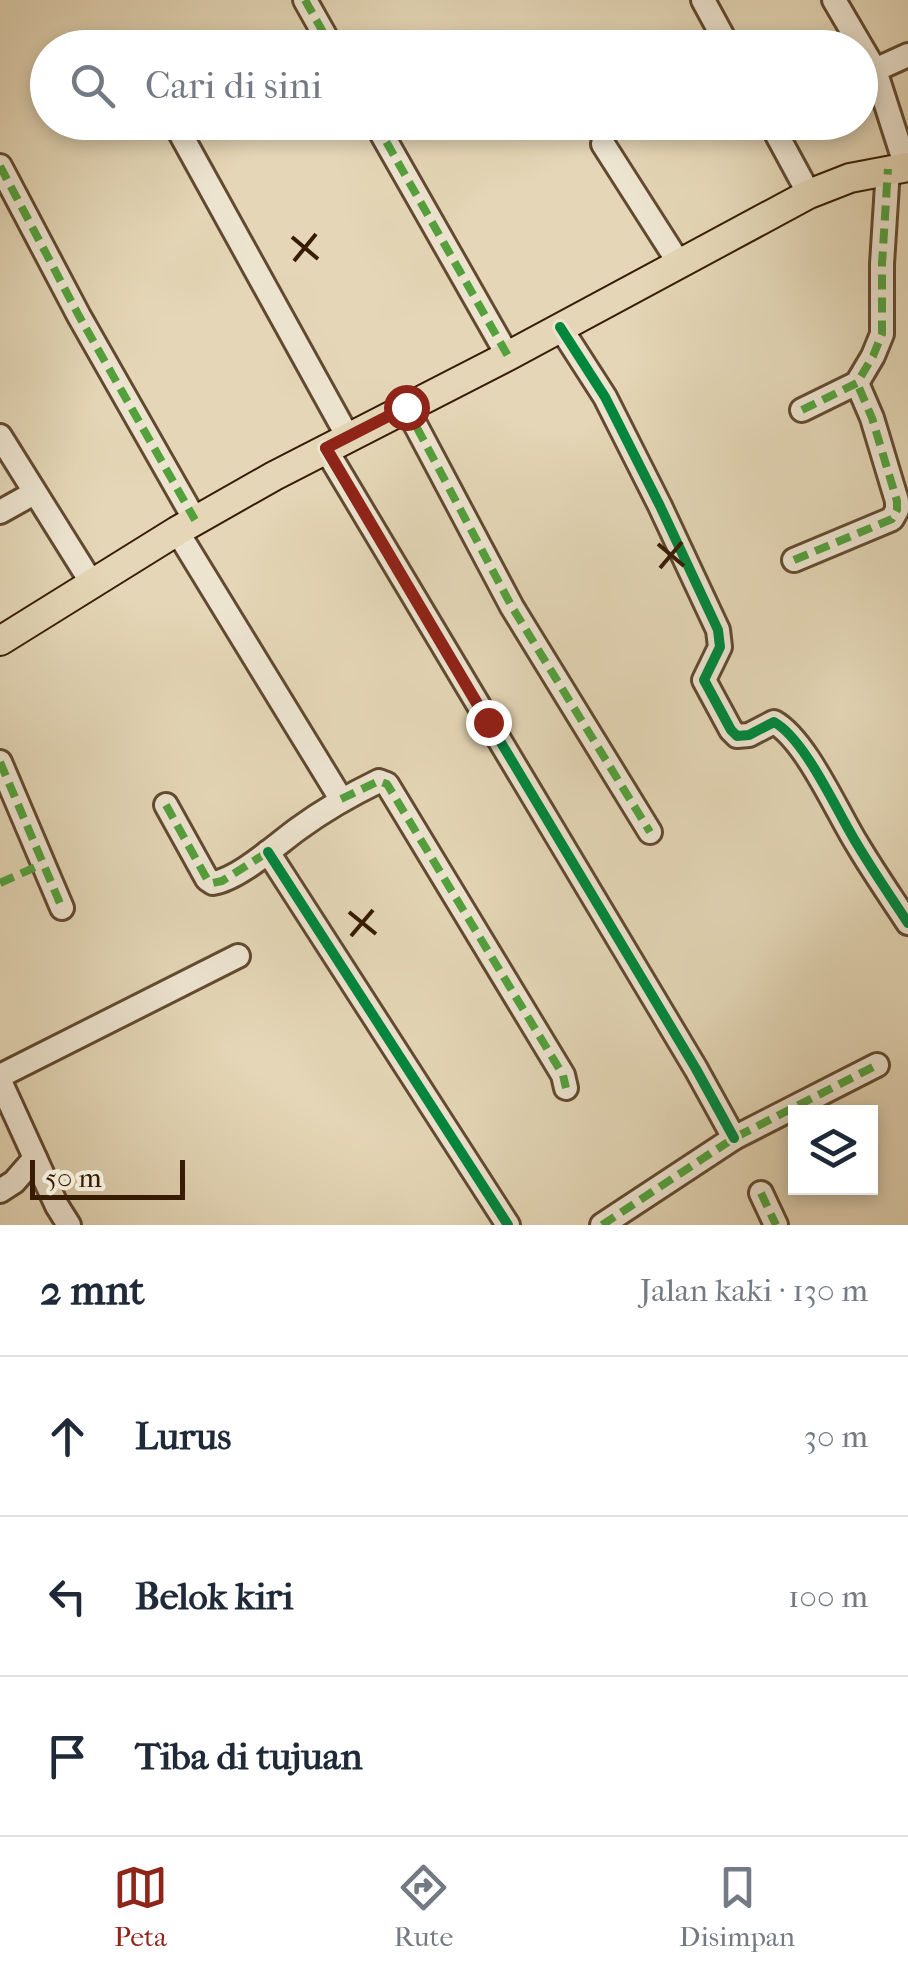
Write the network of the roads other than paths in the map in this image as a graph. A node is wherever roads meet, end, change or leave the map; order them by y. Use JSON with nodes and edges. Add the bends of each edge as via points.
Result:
{"nodes":[{"id":1,"x":306,"y":0,"type":"edge"},
{"id":2,"x":704,"y":0,"type":"edge"},
{"id":3,"x":834,"y":0,"type":"edge"},
{"id":4,"x":322,"y":30,"type":"edge"},
{"id":5,"x":720,"y":30,"type":"edge"},
{"id":6,"x":852,"y":30,"type":"edge"},
{"id":7,"x":908,"y":54,"type":"edge"},
{"id":8,"x":878,"y":69,"type":"edge"},
{"id":9,"x":878,"y":81,"type":"edge"},
{"id":10,"x":183,"y":140,"type":"edge"},
{"id":11,"x":385,"y":140,"type":"edge"},
{"id":12,"x":780,"y":140,"type":"edge"},
{"id":13,"x":604,"y":144,"type":"dead end"},
{"id":14,"x":0,"y":166,"type":"edge"},
{"id":15,"x":901,"y":168,"type":"edge"},
{"id":16,"x":809,"y":194,"type":"junction"},
{"id":17,"x":679,"y":264,"type":"junction"},
{"id":18,"x":560,"y":327,"type":"junction"},
{"id":19,"x":508,"y":356,"type":"junction"},
{"id":20,"x":857,"y":382,"type":"junction"},
{"id":21,"x":406,"y":407,"type":"junction"},
{"id":22,"x":802,"y":410,"type":"dead end"},
{"id":23,"x":0,"y":436,"type":"edge"},
{"id":24,"x":337,"y":443,"type":"junction"},
{"id":25,"x":34,"y":492,"type":"junction"},
{"id":26,"x":0,"y":512,"type":"edge"},
{"id":27,"x":186,"y":526,"type":"junction"},
{"id":28,"x":794,"y":560,"type":"dead end"},
{"id":29,"x":93,"y":585,"type":"junction"},
{"id":30,"x":0,"y":641,"type":"edge"},
{"id":31,"x":0,"y":762,"type":"edge"},
{"id":32,"x":341,"y":800,"type":"junction"},
{"id":33,"x":166,"y":805,"type":"dead end"},
{"id":34,"x":650,"y":832,"type":"dead end"},
{"id":35,"x":268,"y":852,"type":"junction"},
{"id":36,"x":62,"y":908,"type":"dead end"},
{"id":37,"x":908,"y":923,"type":"edge"},
{"id":38,"x":238,"y":956,"type":"dead end"},
{"id":39,"x":877,"y":1066,"type":"dead end"},
{"id":40,"x":0,"y":1078,"type":"edge"},
{"id":41,"x":566,"y":1088,"type":"dead end"},
{"id":42,"x":734,"y":1138,"type":"junction"},
{"id":43,"x":35,"y":1158,"type":"junction"},
{"id":44,"x":0,"y":1191,"type":"edge"},
{"id":45,"x":762,"y":1193,"type":"dead end"},
{"id":46,"x":69,"y":1225,"type":"edge"},
{"id":47,"x":508,"y":1225,"type":"edge"},
{"id":48,"x":602,"y":1225,"type":"edge"},
{"id":49,"x":776,"y":1225,"type":"edge"}],
"edges":[{"from":1,"to":4,"type":"street"},
{"from":2,"to":5,"type":"street"},
{"from":3,"to":6,"type":"street"},
{"from":7,"to":8,"type":"street"},
{"from":9,"to":15,"type":"street"},
{"from":10,"to":24,"type":"street"},
{"from":11,"to":19,"type":"street"},
{"from":12,"to":16,"type":"street"},
{"from":13,"to":17,"type":"street"},
{"from":14,"to":27,"type":"street"},
{"from":15,"to":16,"type":"main road"},
{"from":15,"to":20,"type":"street","via":[[882,264],[882,334]]},
{"from":16,"to":17,"type":"main road"},
{"from":17,"to":18,"type":"main road"},
{"from":18,"to":19,"type":"main road"},
{"from":18,"to":37,"type":"street","via":[[605,397],[718,630],[720,648],[704,680],[731,730],[745,736],[774,722],[786,730]]},
{"from":19,"to":21,"type":"main road"},
{"from":20,"to":22,"type":"street"},
{"from":20,"to":28,"type":"street","via":[[897,510],[892,518]]},
{"from":21,"to":24,"type":"main road"},
{"from":21,"to":34,"type":"street","via":[[512,607]]},
{"from":23,"to":25,"type":"street"},
{"from":24,"to":27,"type":"main road"},
{"from":24,"to":42,"type":"street"},
{"from":25,"to":26,"type":"street"},
{"from":25,"to":29,"type":"street"},
{"from":27,"to":29,"type":"main road"},
{"from":27,"to":32,"type":"street"},
{"from":29,"to":30,"type":"main road"},
{"from":31,"to":36,"type":"street"},
{"from":32,"to":35,"type":"street"},
{"from":32,"to":41,"type":"street","via":[[379,781],[387,784]]},
{"from":33,"to":35,"type":"street","via":[[212,882]]},
{"from":35,"to":47,"type":"street"},
{"from":38,"to":40,"type":"street"},
{"from":39,"to":42,"type":"street"},
{"from":40,"to":43,"type":"street"},
{"from":42,"to":48,"type":"street"},
{"from":43,"to":44,"type":"street"},
{"from":43,"to":46,"type":"street"},
{"from":45,"to":49,"type":"street"}]}
